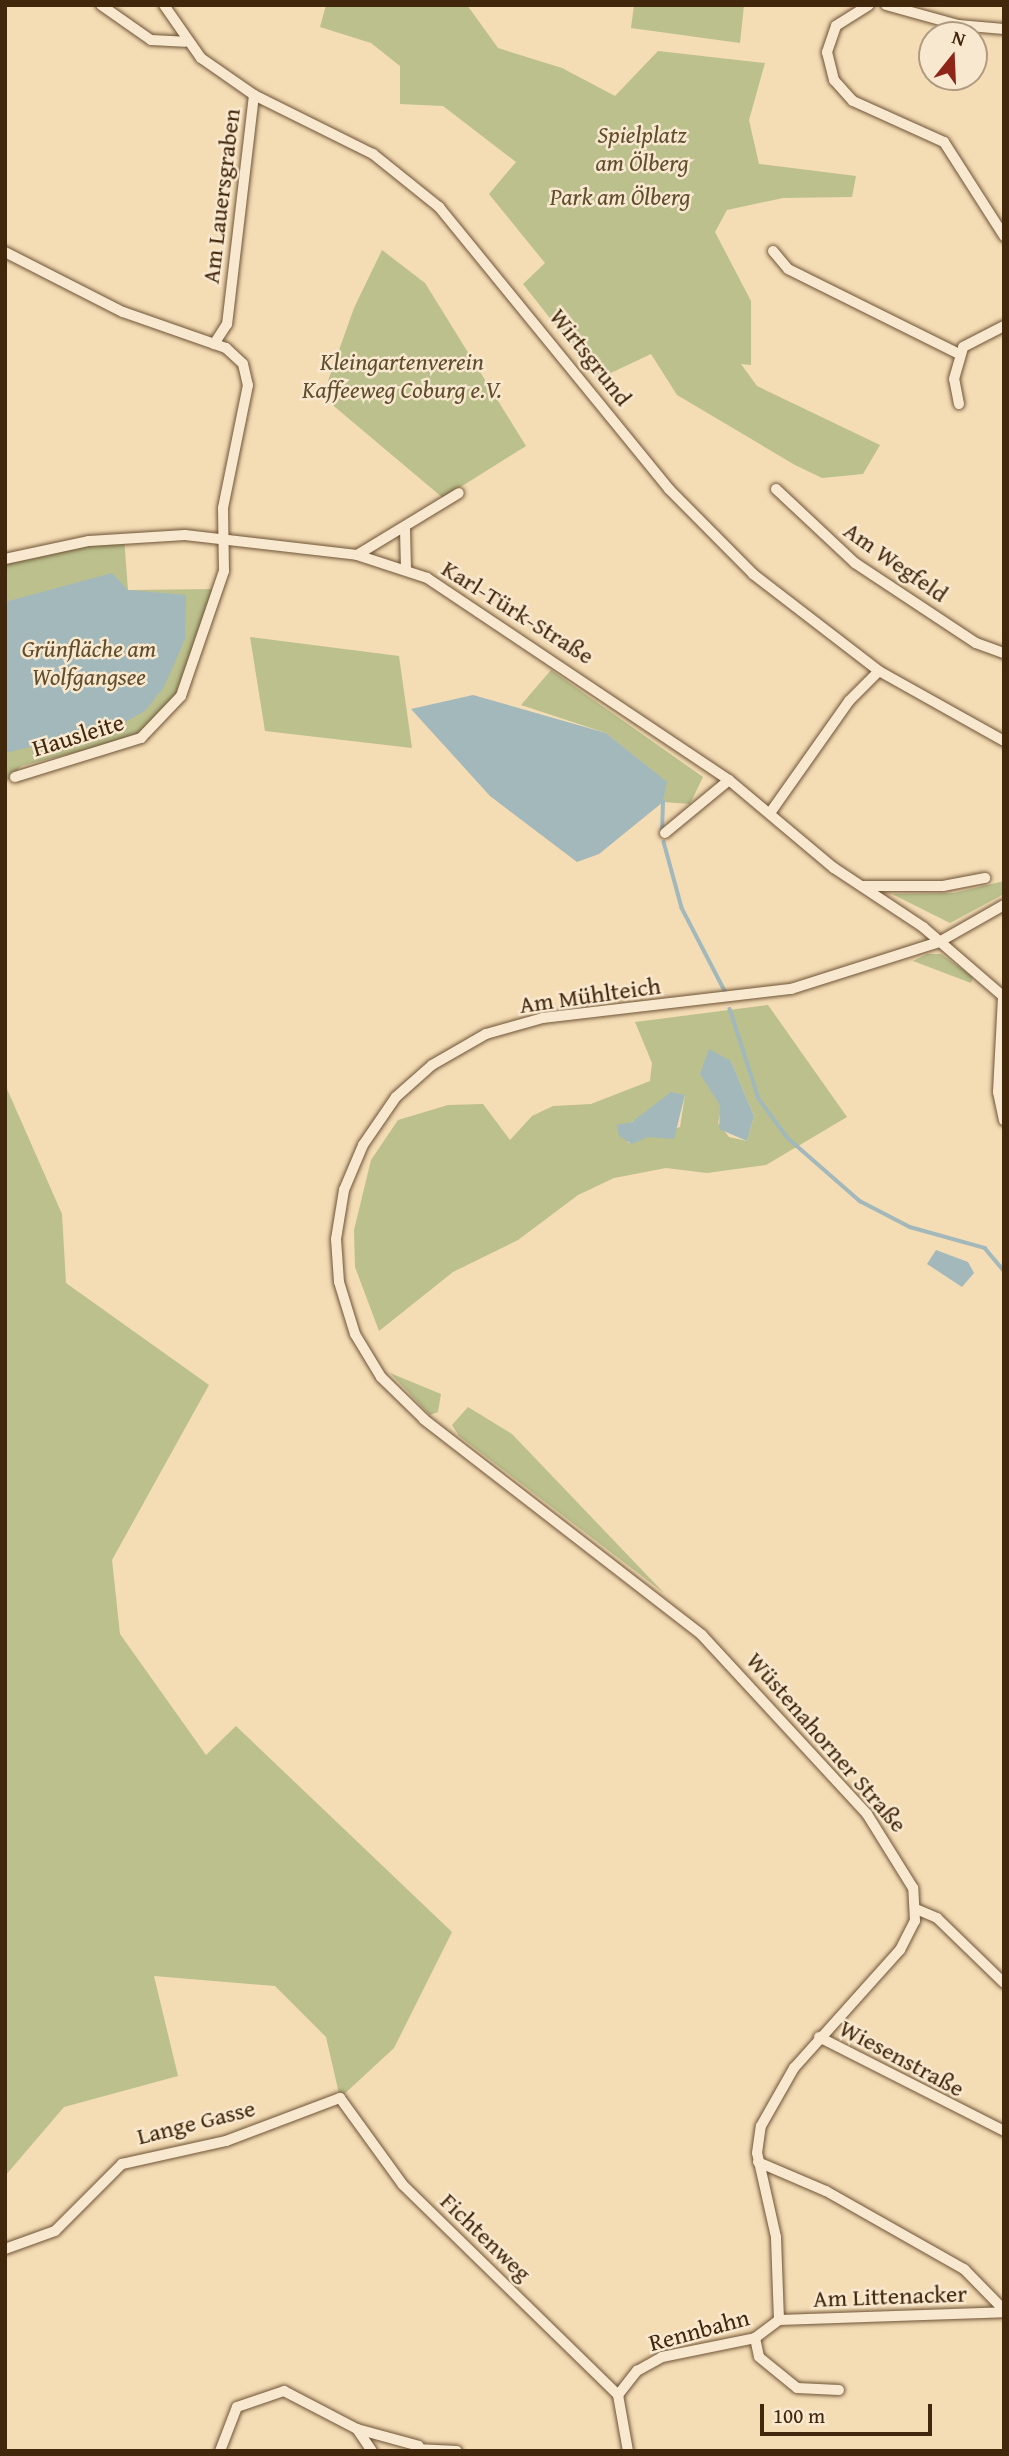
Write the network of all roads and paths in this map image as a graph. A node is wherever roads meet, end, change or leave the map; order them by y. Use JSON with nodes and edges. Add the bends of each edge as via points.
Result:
{"nodes":[{"id":1,"x":101,"y":5,"type":"edge"},
{"id":2,"x":164,"y":5,"type":"edge"},
{"id":3,"x":869,"y":5,"type":"edge"},
{"id":4,"x":886,"y":5,"type":"edge"},
{"id":5,"x":1004,"y":29,"type":"edge"},
{"id":6,"x":185,"y":42,"type":"junction"},
{"id":7,"x":254,"y":95,"type":"junction"},
{"id":8,"x":1004,"y":236,"type":"edge"},
{"id":9,"x":774,"y":251,"type":"dead end"},
{"id":10,"x":5,"y":252,"type":"edge"},
{"id":11,"x":1004,"y":326,"type":"edge"},
{"id":12,"x":214,"y":344,"type":"junction"},
{"id":13,"x":959,"y":354,"type":"junction"},
{"id":14,"x":959,"y":404,"type":"dead end"},
{"id":15,"x":776,"y":489,"type":"dead end"},
{"id":16,"x":459,"y":493,"type":"dead end"},
{"id":17,"x":405,"y":530,"type":"junction"},
{"id":18,"x":226,"y":540,"type":"junction"},
{"id":19,"x":357,"y":555,"type":"junction"},
{"id":20,"x":5,"y":559,"type":"edge"},
{"id":21,"x":406,"y":570,"type":"junction"},
{"id":22,"x":1004,"y":653,"type":"edge"},
{"id":23,"x":879,"y":671,"type":"junction"},
{"id":24,"x":1004,"y":741,"type":"edge"},
{"id":25,"x":15,"y":777,"type":"dead end"},
{"id":26,"x":729,"y":780,"type":"junction"},
{"id":27,"x":770,"y":813,"type":"junction"},
{"id":28,"x":665,"y":833,"type":"dead end"},
{"id":29,"x":985,"y":878,"type":"dead end"},
{"id":30,"x":863,"y":886,"type":"junction"},
{"id":31,"x":1004,"y":905,"type":"edge"},
{"id":32,"x":939,"y":942,"type":"junction"},
{"id":33,"x":1004,"y":997,"type":"edge"},
{"id":34,"x":1004,"y":1120,"type":"edge"},
{"id":35,"x":336,"y":1261,"type":"joint"},
{"id":36,"x":916,"y":1909,"type":"junction"},
{"id":37,"x":1004,"y":1983,"type":"edge"},
{"id":38,"x":819,"y":2037,"type":"junction"},
{"id":39,"x":340,"y":2098,"type":"joint"},
{"id":40,"x":1004,"y":2131,"type":"edge"},
{"id":41,"x":758,"y":2162,"type":"junction"},
{"id":42,"x":5,"y":2249,"type":"edge"},
{"id":43,"x":1004,"y":2311,"type":"edge"},
{"id":44,"x":779,"y":2320,"type":"junction"},
{"id":45,"x":755,"y":2338,"type":"junction"},
{"id":46,"x":839,"y":2390,"type":"dead end"},
{"id":47,"x":618,"y":2395,"type":"junction"},
{"id":48,"x":357,"y":2430,"type":"junction"},
{"id":49,"x":417,"y":2448,"type":"edge"},
{"id":50,"x":220,"y":2451,"type":"edge"},
{"id":51,"x":372,"y":2451,"type":"edge"},
{"id":52,"x":457,"y":2451,"type":"edge"},
{"id":53,"x":628,"y":2451,"type":"edge"}],
"edges":[{"from":1,"to":6,"type":"street","via":[[150,40]]},
{"from":2,"to":6,"type":"street","name":"Am Lauersgraben"},
{"from":3,"to":8,"type":"street","via":[[836,26],[827,52],[834,80],[853,101],[944,142]]},
{"from":4,"to":5,"type":"street","via":[[958,25]]},
{"from":6,"to":7,"type":"street","name":"Am Lauersgraben"},
{"from":7,"to":12,"type":"street","name":"Am Lauersgraben","via":[[227,324]]},
{"from":7,"to":23,"type":"street","name":"Wirtsgrund","via":[[373,154],[439,206],[669,489],[753,574]]},
{"from":9,"to":13,"type":"street","via":[[788,269]]},
{"from":10,"to":12,"type":"street","name":"Hausleite","via":[[123,312]]},
{"from":11,"to":13,"type":"street","via":[[977,334]]},
{"from":12,"to":18,"type":"street","name":"Hausleite","via":[[236,356],[247,375],[223,508]]},
{"from":13,"to":14,"type":"street"},
{"from":15,"to":22,"type":"street","name":"Am Wegfeld","via":[[855,563],[976,643]]},
{"from":16,"to":17,"type":"street"},
{"from":17,"to":19,"type":"street","via":[[364,545]]},
{"from":17,"to":21,"type":"street"},
{"from":18,"to":19,"type":"street","name":"Karl-Türk-Straße"},
{"from":18,"to":20,"type":"street","name":"Karl-Türk-Straße","via":[[141,535]]},
{"from":18,"to":25,"type":"street","name":"Hausleite","via":[[224,571],[202,645],[166,718],[142,738]]},
{"from":19,"to":21,"type":"street","name":"Karl-Türk-Straße"},
{"from":21,"to":26,"type":"street","name":"Karl-Türk-Straße","via":[[463,597]]},
{"from":23,"to":24,"type":"street","name":"Wirtsgrund"},
{"from":23,"to":27,"type":"street","via":[[849,701]]},
{"from":26,"to":27,"type":"street","name":"Karl-Türk-Straße"},
{"from":26,"to":28,"type":"street"},
{"from":27,"to":30,"type":"street","name":"Karl-Türk-Straße"},
{"from":29,"to":30,"type":"street","via":[[943,887]]},
{"from":30,"to":32,"type":"street","name":"Karl-Türk-Straße"},
{"from":31,"to":32,"type":"street","name":"Am Mühlteich"},
{"from":32,"to":33,"type":"street","name":"Karl-Türk-Straße"},
{"from":32,"to":35,"type":"street","name":"Am Mühlteich","via":[[791,989],[543,1018],[459,1047],[396,1097],[363,1145],[344,1191]]},
{"from":33,"to":34,"type":"street","via":[[998,1092]]},
{"from":35,"to":36,"type":"street","name":"Wüstenahorner Straße","via":[[355,1334],[389,1386],[702,1635],[882,1834],[903,1865]]},
{"from":36,"to":37,"type":"street","via":[[937,1919]]},
{"from":36,"to":38,"type":"street","via":[[900,1950]]},
{"from":38,"to":40,"type":"street","name":"Wiesenstraße"},
{"from":38,"to":41,"type":"street","via":[[771,2102],[757,2141]]},
{"from":39,"to":42,"type":"street","name":"Lange Gasse","via":[[226,2141],[122,2164],[55,2231]]},
{"from":39,"to":47,"type":"street","name":"Fichtenweg","via":[[403,2185]]},
{"from":41,"to":43,"type":"street","via":[[826,2191],[964,2269]]},
{"from":41,"to":44,"type":"street","name":"Rennbahn","via":[[779,2258]]},
{"from":43,"to":44,"type":"street","name":"Am Littenacker"},
{"from":44,"to":45,"type":"street","name":"Rennbahn"},
{"from":45,"to":46,"type":"street","via":[[759,2357],[797,2388]]},
{"from":45,"to":47,"type":"street","name":"Rennbahn","via":[[662,2357],[637,2371]]},
{"from":47,"to":53,"type":"street"},
{"from":48,"to":49,"type":"street"},
{"from":48,"to":50,"type":"street","via":[[300,2394],[265,2393],[237,2407]]},
{"from":48,"to":51,"type":"street"},
{"from":49,"to":52,"type":"street"}]}
